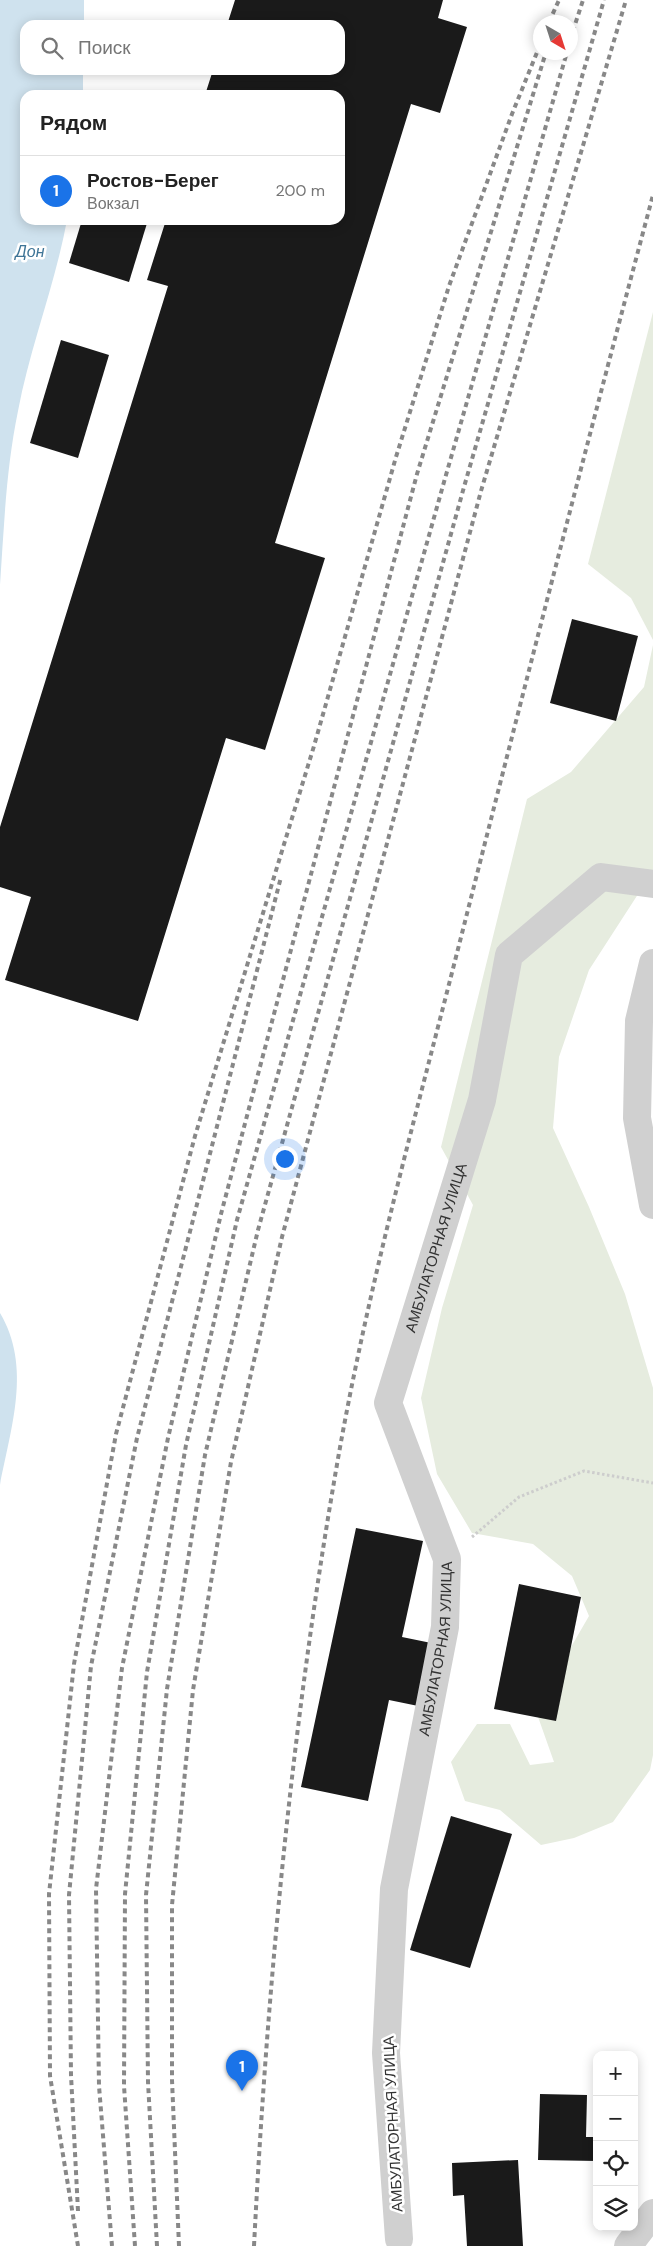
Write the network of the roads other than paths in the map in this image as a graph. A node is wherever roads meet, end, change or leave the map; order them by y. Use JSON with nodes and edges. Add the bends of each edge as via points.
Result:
{"nodes":[{"id":1,"x":653,"y":884,"type":"edge"},
{"id":2,"x":653,"y":963,"type":"edge"},
{"id":3,"x":653,"y":1205,"type":"edge"},
{"id":4,"x":653,"y":2213,"type":"edge"},
{"id":5,"x":399,"y":2239,"type":"dead end"},
{"id":6,"x":628,"y":2246,"type":"edge"}],
"edges":[{"from":1,"to":5,"type":"street","name":"АМБУЛАТОРНАЯ УЛИЦА","via":[[601,877],[509,955],[482,1100],[388,1403],[447,1559],[446,1627],[394,1889],[386,2053]]},
{"from":2,"to":3,"type":"street","via":[[639,1021],[637,1118]]},
{"from":4,"to":6,"type":"street"}]}
